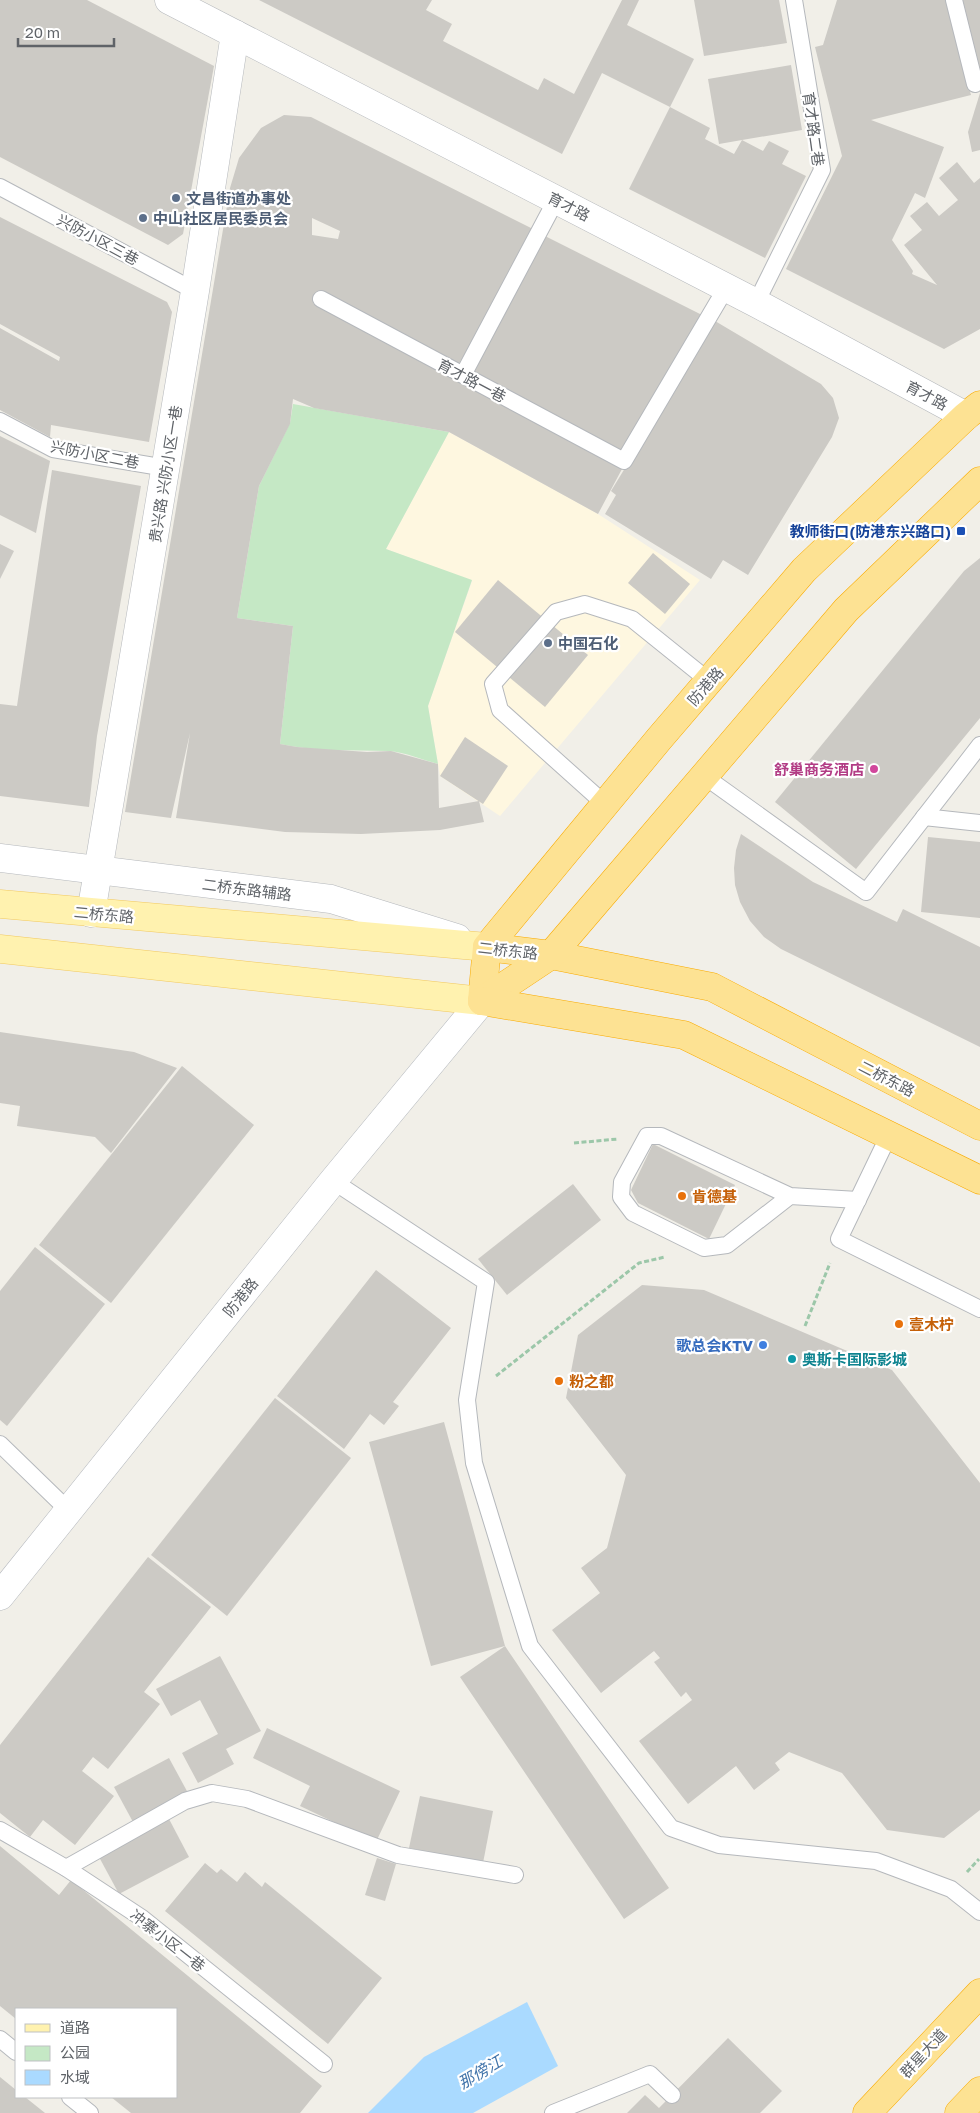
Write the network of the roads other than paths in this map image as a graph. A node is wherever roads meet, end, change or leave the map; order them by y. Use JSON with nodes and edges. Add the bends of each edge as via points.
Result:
{"nodes":[{"id":1,"x":170,"y":0,"type":"edge"},
{"id":2,"x":794,"y":0,"type":"edge"},
{"id":3,"x":954,"y":0,"type":"edge"},
{"id":4,"x":235,"y":34,"type":"junction"},
{"id":5,"x":976,"y":84,"type":"dead end"},
{"id":6,"x":0,"y":186,"type":"edge"},
{"id":7,"x":556,"y":200,"type":"junction"},
{"id":8,"x":726,"y":288,"type":"junction"},
{"id":9,"x":195,"y":291,"type":"junction"},
{"id":10,"x":321,"y":299,"type":"dead end"},
{"id":11,"x":756,"y":303,"type":"junction"},
{"id":12,"x":463,"y":375,"type":"junction"},
{"id":13,"x":973,"y":411,"type":"edge"},
{"id":14,"x":0,"y":421,"type":"edge"},
{"id":15,"x":166,"y":468,"type":"junction"},
{"id":16,"x":980,"y":481,"type":"edge"},
{"id":17,"x":709,"y":681,"type":"junction"},
{"id":18,"x":980,"y":745,"type":"edge"},
{"id":19,"x":704,"y":776,"type":"junction"},
{"id":20,"x":606,"y":805,"type":"junction"},
{"id":21,"x":924,"y":817,"type":"junction"},
{"id":22,"x":980,"y":823,"type":"edge"},
{"id":23,"x":0,"y":858,"type":"edge"},
{"id":24,"x":99,"y":870,"type":"junction"},
{"id":25,"x":0,"y":904,"type":"edge"},
{"id":26,"x":91,"y":913,"type":"junction"},
{"id":27,"x":487,"y":948,"type":"junction"},
{"id":28,"x":0,"y":949,"type":"edge"},
{"id":29,"x":551,"y":955,"type":"junction"},
{"id":30,"x":482,"y":1001,"type":"junction"},
{"id":31,"x":980,"y":1126,"type":"edge"},
{"id":32,"x":889,"y":1135,"type":"junction"},
{"id":33,"x":980,"y":1180,"type":"edge"},
{"id":34,"x":333,"y":1181,"type":"junction"},
{"id":35,"x":790,"y":1196,"type":"junction"},
{"id":36,"x":858,"y":1200,"type":"junction"},
{"id":37,"x":980,"y":1309,"type":"edge"},
{"id":38,"x":0,"y":1444,"type":"edge"},
{"id":39,"x":68,"y":1510,"type":"junction"},
{"id":40,"x":0,"y":1596,"type":"edge"},
{"id":41,"x":0,"y":1830,"type":"edge"},
{"id":42,"x":66,"y":1868,"type":"junction"},
{"id":43,"x":515,"y":1875,"type":"dead end"},
{"id":44,"x":980,"y":1912,"type":"edge"},
{"id":45,"x":980,"y":1993,"type":"edge"},
{"id":46,"x":0,"y":2039,"type":"edge"},
{"id":47,"x":15,"y":2051,"type":"edge"},
{"id":48,"x":324,"y":2064,"type":"dead end"},
{"id":49,"x":980,"y":2091,"type":"edge"},
{"id":50,"x":672,"y":2095,"type":"dead end"},
{"id":51,"x":71,"y":2098,"type":"edge"},
{"id":52,"x":90,"y":2113,"type":"edge"},
{"id":53,"x":553,"y":2113,"type":"edge"},
{"id":54,"x":867,"y":2113,"type":"edge"},
{"id":55,"x":959,"y":2113,"type":"edge"}],
"edges":[{"from":1,"to":4,"type":"street","name":"育才路"},
{"from":2,"to":11,"type":"lane","name":"育才路二巷","via":[[822,170]]},
{"from":3,"to":5,"type":"lane"},
{"from":4,"to":7,"type":"street","name":"育才路"},
{"from":4,"to":9,"type":"street","name":"贵兴路 兴防小区一巷"},
{"from":6,"to":9,"type":"lane","name":"兴防小区三巷"},
{"from":7,"to":8,"type":"street","name":"育才路"},
{"from":7,"to":12,"type":"lane"},
{"from":8,"to":11,"type":"street","name":"育才路"},
{"from":8,"to":12,"type":"lane","name":"育才路一巷","via":[[624,461]]},
{"from":9,"to":15,"type":"street","name":"贵兴路 兴防小区一巷"},
{"from":10,"to":12,"type":"lane","name":"育才路一巷"},
{"from":11,"to":13,"type":"street","name":"育才路"},
{"from":13,"to":17,"type":"highway","name":"防港路","via":[[804,570]]},
{"from":14,"to":15,"type":"lane","name":"兴防小区二巷","via":[[53,449]]},
{"from":15,"to":24,"type":"street","name":"贵兴路 兴防小区一巷"},
{"from":16,"to":19,"type":"highway","name":"防港路","via":[[846,610]]},
{"from":17,"to":20,"type":"highway","name":"防港路"},
{"from":17,"to":20,"type":"lane","via":[[632,619],[585,604],[556,612],[493,684],[500,710]]},
{"from":18,"to":21,"type":"lane"},
{"from":19,"to":21,"type":"lane","via":[[866,892]]},
{"from":19,"to":29,"type":"highway","name":"防港路"},
{"from":20,"to":27,"type":"highway","name":"防港路"},
{"from":21,"to":22,"type":"lane"},
{"from":23,"to":24,"type":"street","name":"二桥东路辅路"},
{"from":24,"to":26,"type":"street","name":"贵兴路 兴防小区一巷"},
{"from":24,"to":27,"type":"street","name":"二桥东路辅路","via":[[331,899]]},
{"from":25,"to":26,"type":"main road","name":"二桥东路"},
{"from":26,"to":27,"type":"main road","name":"二桥东路"},
{"from":27,"to":29,"type":"highway","name":"二桥东路"},
{"from":27,"to":30,"type":"highway"},
{"from":28,"to":30,"type":"main road"},
{"from":29,"to":30,"type":"highway","name":"防港路"},
{"from":29,"to":31,"type":"highway","name":"二桥东路","via":[[712,987]]},
{"from":30,"to":32,"type":"highway","via":[[684,1035]]},
{"from":30,"to":34,"type":"street","name":"防港路"},
{"from":32,"to":33,"type":"highway"},
{"from":32,"to":36,"type":"lane"},
{"from":34,"to":39,"type":"street","name":"防港路"},
{"from":34,"to":44,"type":"lane","via":[[486,1282],[467,1400],[474,1463],[530,1646],[671,1828],[719,1845],[876,1861],[951,1889]]},
{"from":35,"to":35,"type":"lane","via":[[661,1136],[647,1136],[622,1182],[622,1197],[633,1213],[704,1248],[727,1244]]},
{"from":35,"to":36,"type":"lane"},
{"from":36,"to":37,"type":"lane","via":[[839,1239]]},
{"from":38,"to":39,"type":"lane"},
{"from":39,"to":40,"type":"street","name":"防港路"},
{"from":41,"to":42,"type":"lane","name":"冲寨小区一巷"},
{"from":42,"to":43,"type":"lane","via":[[186,1801],[212,1794],[247,1800],[398,1855]]},
{"from":42,"to":48,"type":"lane","name":"冲寨小区一巷","via":[[142,1918]]},
{"from":45,"to":54,"type":"highway","name":"群星大道"},
{"from":46,"to":47,"type":"lane"},
{"from":49,"to":55,"type":"highway"},
{"from":50,"to":53,"type":"lane","via":[[650,2074]]},
{"from":51,"to":52,"type":"lane"}]}
